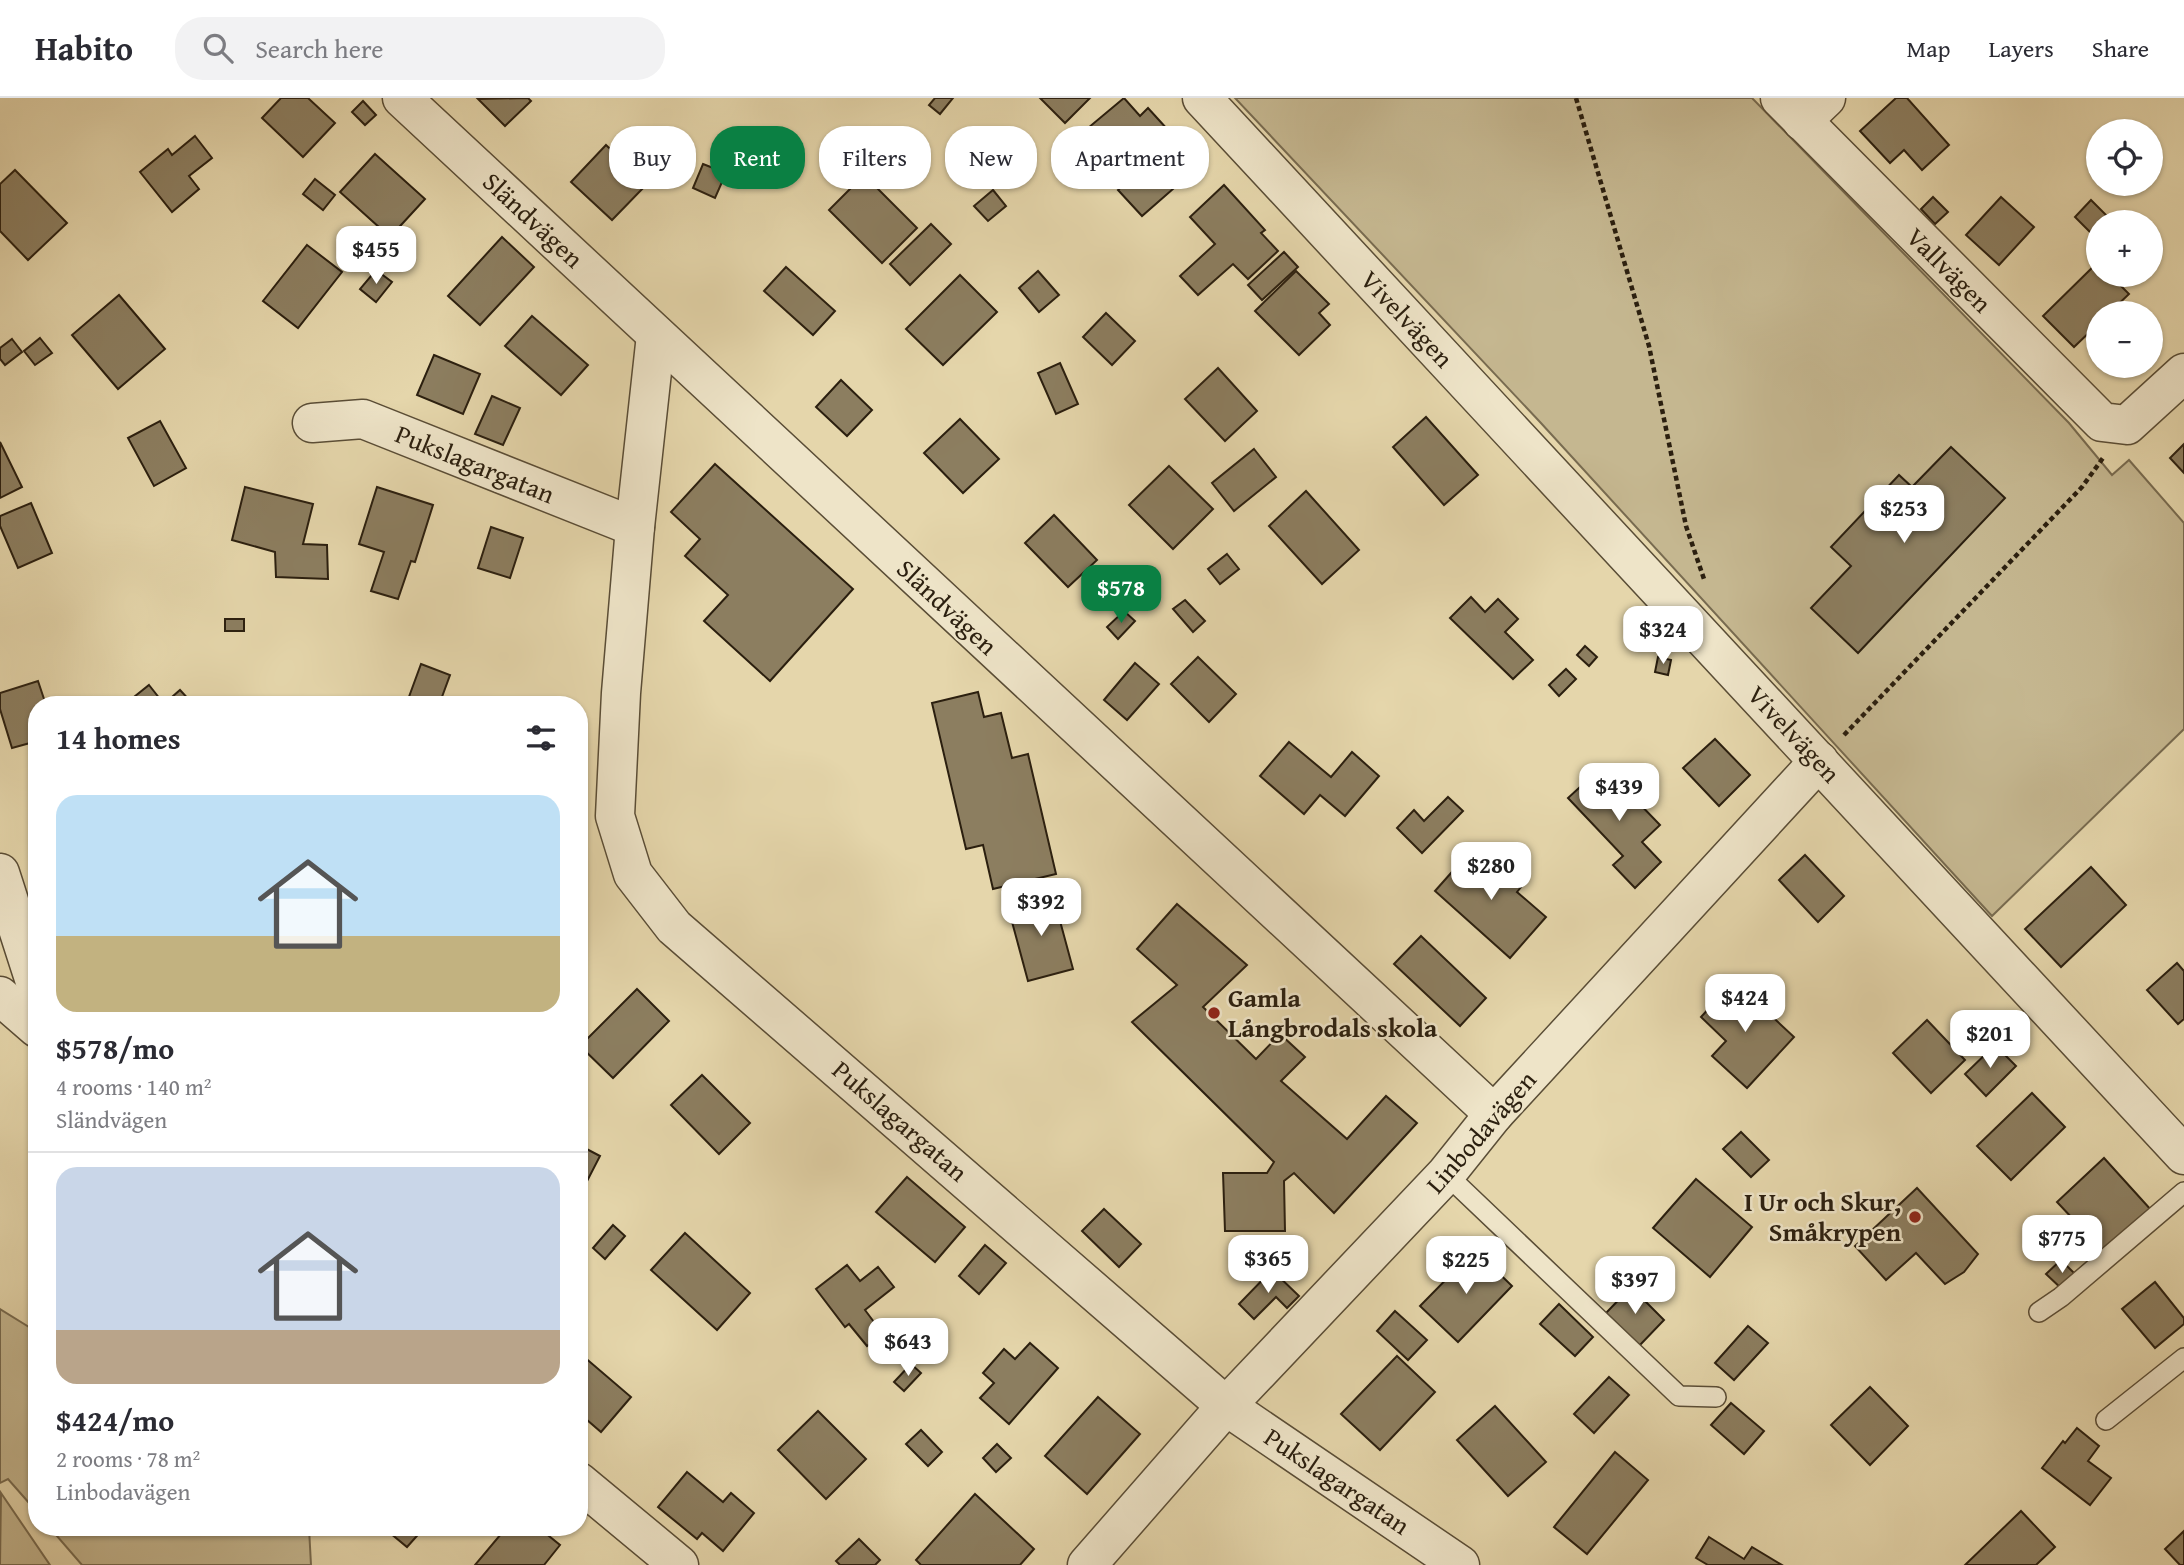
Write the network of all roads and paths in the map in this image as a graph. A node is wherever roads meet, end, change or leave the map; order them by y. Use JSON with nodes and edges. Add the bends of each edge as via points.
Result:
{"nodes":[{"id":1,"x":402,"y":98,"type":"edge"},
{"id":2,"x":1202,"y":98,"type":"edge"},
{"id":3,"x":1576,"y":98,"type":"edge"},
{"id":4,"x":1803,"y":106,"type":"edge"},
{"id":5,"x":656,"y":335,"type":"junction"},
{"id":6,"x":2184,"y":373,"type":"edge"},
{"id":7,"x":312,"y":423,"type":"dead end"},
{"id":8,"x":2127,"y":425,"type":"junction"},
{"id":9,"x":635,"y":527,"type":"junction"},
{"id":10,"x":1706,"y":584,"type":"dead end"},
{"id":11,"x":1819,"y":761,"type":"junction"},
{"id":12,"x":0,"y":873,"type":"edge"},
{"id":13,"x":28,"y":960,"type":"edge"},
{"id":14,"x":0,"y":996,"type":"edge"},
{"id":15,"x":28,"y":1020,"type":"edge"},
{"id":16,"x":1494,"y":1114,"type":"junction"},
{"id":17,"x":2184,"y":1155,"type":"edge"},
{"id":18,"x":1446,"y":1174,"type":"junction"},
{"id":19,"x":2184,"y":1192,"type":"edge"},
{"id":20,"x":2039,"y":1312,"type":"dead end"},
{"id":21,"x":2184,"y":1358,"type":"edge"},
{"id":22,"x":1716,"y":1396,"type":"dead end"},
{"id":23,"x":1226,"y":1405,"type":"junction"},
{"id":24,"x":2106,"y":1420,"type":"dead end"},
{"id":25,"x":588,"y":1489,"type":"edge"},
{"id":26,"x":679,"y":1565,"type":"edge"},
{"id":27,"x":1087,"y":1565,"type":"edge"},
{"id":28,"x":1460,"y":1565,"type":"edge"}],
"edges":[{"from":1,"to":5,"type":"street","name":"Sländvägen"},
{"from":2,"to":11,"type":"street","name":"Vivelvägen"},
{"from":3,"to":10,"type":"path","via":[[1649,346],[1686,526]]},
{"from":4,"to":8,"type":"street","name":"Vallvägen","via":[[2102,422]]},
{"from":5,"to":9,"type":"street","name":"Pukslagargatan"},
{"from":5,"to":16,"type":"street","name":"Sländvägen"},
{"from":6,"to":8,"type":"street"},
{"from":7,"to":9,"type":"street","name":"Pukslagargatan","via":[[363,419]]},
{"from":8,"to":11,"type":"path","via":[[2082,487]]},
{"from":9,"to":23,"type":"street","name":"Pukslagargatan","via":[[615,816],[632,874],[674,927]]},
{"from":11,"to":16,"type":"street","name":"Linbodavägen"},
{"from":11,"to":17,"type":"street","name":"Vivelvägen"},
{"from":12,"to":13,"type":"street"},
{"from":14,"to":15,"type":"street"},
{"from":16,"to":18,"type":"street","name":"Linbodavägen"},
{"from":18,"to":22,"type":"lane","via":[[1679,1396]]},
{"from":18,"to":23,"type":"street","name":"Linbodavägen"},
{"from":19,"to":20,"type":"lane"},
{"from":21,"to":24,"type":"lane"},
{"from":23,"to":27,"type":"street","name":"Linbodavägen"},
{"from":23,"to":28,"type":"street","name":"Pukslagargatan"},
{"from":25,"to":26,"type":"street"}]}
